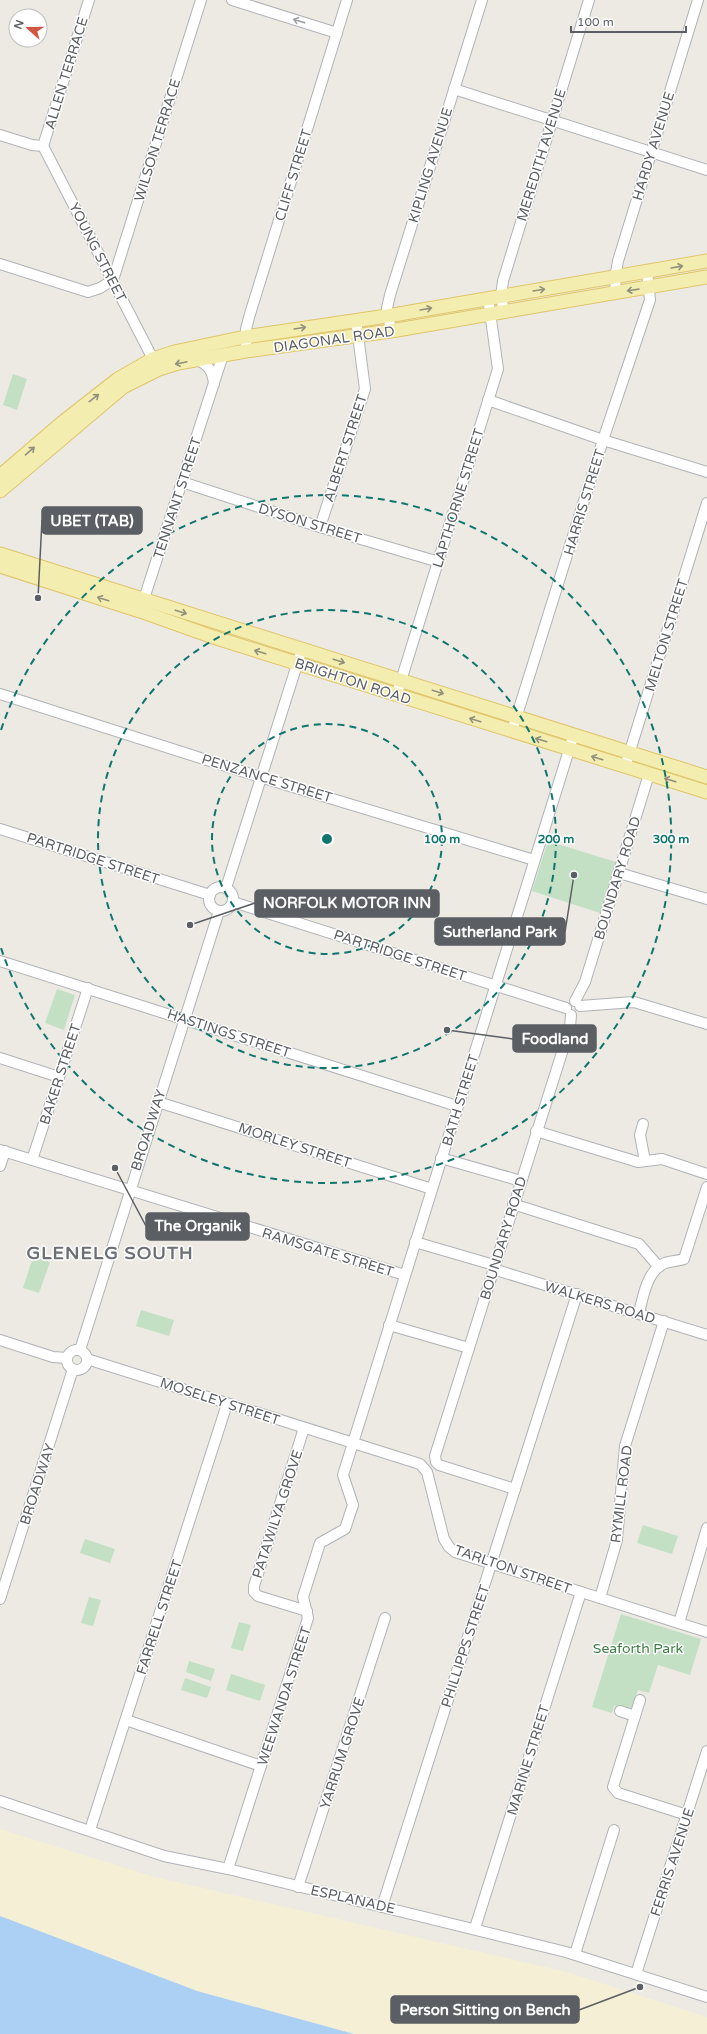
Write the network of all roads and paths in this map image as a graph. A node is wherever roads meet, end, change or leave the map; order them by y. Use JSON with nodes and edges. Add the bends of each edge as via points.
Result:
{"nodes":[{"id":1,"x":89,"y":0,"type":"edge"},
{"id":2,"x":200,"y":0,"type":"edge"},
{"id":3,"x":232,"y":0,"type":"edge"},
{"id":4,"x":347,"y":0,"type":"edge"},
{"id":5,"x":482,"y":0,"type":"edge"},
{"id":6,"x":589,"y":0,"type":"edge"},
{"id":7,"x":698,"y":0,"type":"edge"},
{"id":8,"x":337,"y":33,"type":"junction"},
{"id":9,"x":454,"y":89,"type":"junction"},
{"id":10,"x":552,"y":120,"type":"junction"},
{"id":11,"x":0,"y":135,"type":"edge"},
{"id":12,"x":43,"y":146,"type":"junction"},
{"id":13,"x":651,"y":152,"type":"junction"},
{"id":14,"x":707,"y":170,"type":"edge"},
{"id":15,"x":707,"y":261,"type":"edge"},
{"id":16,"x":0,"y":264,"type":"edge"},
{"id":17,"x":646,"y":272,"type":"junction"},
{"id":18,"x":707,"y":277,"type":"edge"},
{"id":19,"x":614,"y":278,"type":"junction"},
{"id":20,"x":113,"y":280,"type":"junction"},
{"id":21,"x":650,"y":288,"type":"junction"},
{"id":22,"x":616,"y":293,"type":"junction"},
{"id":23,"x":495,"y":297,"type":"junction"},
{"id":24,"x":498,"y":313,"type":"junction"},
{"id":25,"x":250,"y":314,"type":"junction"},
{"id":26,"x":387,"y":316,"type":"junction"},
{"id":27,"x":356,"y":320,"type":"junction"},
{"id":28,"x":391,"y":331,"type":"junction"},
{"id":29,"x":262,"y":334,"type":"junction"},
{"id":30,"x":358,"y":336,"type":"junction"},
{"id":31,"x":245,"y":337,"type":"junction"},
{"id":32,"x":246,"y":351,"type":"junction"},
{"id":33,"x":223,"y":355,"type":"junction"},
{"id":34,"x":153,"y":359,"type":"junction"},
{"id":35,"x":197,"y":360,"type":"junction"},
{"id":36,"x":214,"y":384,"type":"junction"},
{"id":37,"x":488,"y":400,"type":"junction"},
{"id":38,"x":603,"y":440,"type":"junction"},
{"id":39,"x":707,"y":472,"type":"edge"},
{"id":40,"x":0,"y":476,"type":"edge"},
{"id":41,"x":182,"y":482,"type":"junction"},
{"id":42,"x":0,"y":491,"type":"edge"},
{"id":43,"x":707,"y":503,"type":"edge"},
{"id":44,"x":320,"y":527,"type":"junction"},
{"id":45,"x":0,"y":554,"type":"edge"},
{"id":46,"x":439,"y":562,"type":"junction"},
{"id":47,"x":0,"y":566,"type":"edge"},
{"id":48,"x":142,"y":606,"type":"junction"},
{"id":49,"x":302,"y":649,"type":"junction"},
{"id":50,"x":298,"y":664,"type":"junction"},
{"id":51,"x":401,"y":681,"type":"junction"},
{"id":52,"x":0,"y":694,"type":"edge"},
{"id":53,"x":396,"y":695,"type":"junction"},
{"id":54,"x":517,"y":717,"type":"junction"},
{"id":55,"x":512,"y":731,"type":"junction"},
{"id":56,"x":574,"y":734,"type":"junction"},
{"id":57,"x":569,"y":749,"type":"junction"},
{"id":58,"x":629,"y":753,"type":"junction"},
{"id":59,"x":625,"y":766,"type":"junction"},
{"id":60,"x":649,"y":774,"type":"junction"},
{"id":61,"x":260,"y":777,"type":"junction"},
{"id":62,"x":707,"y":777,"type":"edge"},
{"id":63,"x":707,"y":792,"type":"edge"},
{"id":64,"x":0,"y":829,"type":"edge"},
{"id":65,"x":534,"y":860,"type":"junction"},
{"id":66,"x":619,"y":873,"type":"junction"},
{"id":67,"x":226,"y":888,"type":"junction"},
{"id":68,"x":210,"y":896,"type":"junction"},
{"id":69,"x":707,"y":900,"type":"edge"},
{"id":70,"x":233,"y":902,"type":"junction"},
{"id":71,"x":219,"y":911,"type":"junction"},
{"id":72,"x":0,"y":961,"type":"edge"},
{"id":73,"x":585,"y":982,"type":"junction"},
{"id":74,"x":495,"y":985,"type":"junction"},
{"id":75,"x":88,"y":988,"type":"junction"},
{"id":76,"x":578,"y":1004,"type":"junction"},
{"id":77,"x":593,"y":1005,"type":"junction"},
{"id":78,"x":569,"y":1011,"type":"junction"},
{"id":79,"x":184,"y":1019,"type":"junction"},
{"id":80,"x":707,"y":1024,"type":"edge"},
{"id":81,"x":0,"y":1058,"type":"edge"},
{"id":82,"x":59,"y":1076,"type":"junction"},
{"id":83,"x":158,"y":1102,"type":"junction"},
{"id":84,"x":457,"y":1106,"type":"junction"},
{"id":85,"x":643,"y":1124,"type":"dead end"},
{"id":86,"x":536,"y":1131,"type":"junction"},
{"id":87,"x":2,"y":1150,"type":"edge"},
{"id":88,"x":441,"y":1158,"type":"junction"},
{"id":89,"x":32,"y":1160,"type":"junction"},
{"id":90,"x":645,"y":1161,"type":"junction"},
{"id":91,"x":0,"y":1166,"type":"edge"},
{"id":92,"x":707,"y":1174,"type":"edge"},
{"id":93,"x":521,"y":1182,"type":"junction"},
{"id":94,"x":707,"y":1187,"type":"edge"},
{"id":95,"x":432,"y":1189,"type":"junction"},
{"id":96,"x":130,"y":1190,"type":"junction"},
{"id":97,"x":513,"y":1204,"type":"junction"},
{"id":98,"x":415,"y":1242,"type":"junction"},
{"id":99,"x":494,"y":1267,"type":"junction"},
{"id":100,"x":659,"y":1267,"type":"junction"},
{"id":101,"x":405,"y":1275,"type":"junction"},
{"id":102,"x":577,"y":1294,"type":"junction"},
{"id":103,"x":638,"y":1313,"type":"junction"},
{"id":104,"x":664,"y":1321,"type":"junction"},
{"id":105,"x":389,"y":1325,"type":"junction"},
{"id":106,"x":707,"y":1335,"type":"edge"},
{"id":107,"x":0,"y":1340,"type":"edge"},
{"id":108,"x":469,"y":1348,"type":"junction"},
{"id":109,"x":80,"y":1350,"type":"junction"},
{"id":110,"x":67,"y":1358,"type":"junction"},
{"id":111,"x":86,"y":1359,"type":"junction"},
{"id":112,"x":73,"y":1369,"type":"junction"},
{"id":113,"x":227,"y":1404,"type":"junction"},
{"id":114,"x":304,"y":1428,"type":"junction"},
{"id":115,"x":352,"y":1443,"type":"junction"},
{"id":116,"x":515,"y":1489,"type":"junction"},
{"id":117,"x":707,"y":1528,"type":"edge"},
{"id":118,"x":492,"y":1564,"type":"junction"},
{"id":119,"x":581,"y":1592,"type":"junction"},
{"id":120,"x":600,"y":1598,"type":"junction"},
{"id":121,"x":0,"y":1599,"type":"edge"},
{"id":122,"x":307,"y":1611,"type":"junction"},
{"id":123,"x":385,"y":1618,"type":"dead end"},
{"id":124,"x":678,"y":1623,"type":"junction"},
{"id":125,"x":707,"y":1632,"type":"edge"},
{"id":126,"x":640,"y":1700,"type":"dead end"},
{"id":127,"x":620,"y":1711,"type":"dead end"},
{"id":128,"x":635,"y":1716,"type":"junction"},
{"id":129,"x":126,"y":1720,"type":"junction"},
{"id":130,"x":707,"y":1751,"type":"edge"},
{"id":131,"x":261,"y":1766,"type":"junction"},
{"id":132,"x":0,"y":1801,"type":"edge"},
{"id":133,"x":687,"y":1814,"type":"junction"},
{"id":134,"x":90,"y":1830,"type":"junction"},
{"id":135,"x":614,"y":1830,"type":"dead end"},
{"id":136,"x":228,"y":1869,"type":"junction"},
{"id":137,"x":298,"y":1887,"type":"junction"},
{"id":138,"x":382,"y":1907,"type":"junction"},
{"id":139,"x":475,"y":1928,"type":"junction"},
{"id":140,"x":575,"y":1954,"type":"junction"},
{"id":141,"x":636,"y":1974,"type":"junction"},
{"id":142,"x":707,"y":1997,"type":"edge"}],
"edges":[{"from":1,"to":12,"type":"street","name":"ALLEN TERRACE"},
{"from":2,"to":20,"type":"street","name":"WILSON TERRACE"},
{"from":8,"to":3,"type":"street","one_way":true},
{"from":4,"to":8,"type":"street","name":"CLIFF STREET"},
{"from":5,"to":9,"type":"street","name":"KIPLING AVENUE"},
{"from":6,"to":10,"type":"street","name":"MEREDITH AVENUE"},
{"from":7,"to":13,"type":"street","name":"HARDY AVENUE"},
{"from":8,"to":25,"type":"street","name":"CLIFF STREET"},
{"from":9,"to":10,"type":"street"},
{"from":9,"to":26,"type":"street","name":"KIPLING AVENUE","via":[[390,295]]},
{"from":10,"to":13,"type":"street"},
{"from":10,"to":23,"type":"street","name":"MEREDITH AVENUE","via":[[503,281]]},
{"from":11,"to":12,"type":"street"},
{"from":12,"to":20,"type":"street","name":"YOUNG STREET"},
{"from":13,"to":14,"type":"street"},
{"from":13,"to":19,"type":"street","name":"HARDY AVENUE"},
{"from":17,"to":15,"type":"main road","name":"DIAGONAL ROAD","one_way":true},
{"from":16,"to":20,"type":"street","via":[[88,292]]},
{"from":17,"to":19,"type":"main road","name":"DIAGONAL ROAD"},
{"from":17,"to":21,"type":"street","name":"HARRIS STREET"},
{"from":18,"to":21,"type":"main road","name":"DIAGONAL ROAD"},
{"from":19,"to":22,"type":"street","name":"HARDY AVENUE"},
{"from":23,"to":19,"type":"main road","name":"DIAGONAL ROAD","one_way":true},
{"from":20,"to":34,"type":"street","name":"YOUNG STREET"},
{"from":21,"to":22,"type":"main road","name":"DIAGONAL ROAD","one_way":true},
{"from":21,"to":38,"type":"street","name":"HARRIS STREET","via":[[650,300]]},
{"from":22,"to":24,"type":"main road","name":"DIAGONAL ROAD"},
{"from":23,"to":24,"type":"street","name":"MEREDITH AVENUE"},
{"from":26,"to":23,"type":"main road","name":"DIAGONAL ROAD","one_way":true},
{"from":24,"to":28,"type":"main road","name":"DIAGONAL ROAD"},
{"from":24,"to":37,"type":"street","name":"LAPTHORNE STREET","via":[[498,369]]},
{"from":25,"to":29,"type":"street","via":[[252,328]]},
{"from":25,"to":31,"type":"street","name":"CLIFF STREET"},
{"from":26,"to":27,"type":"main road","name":"DIAGONAL ROAD"},
{"from":26,"to":28,"type":"street","name":"KIPLING AVENUE"},
{"from":29,"to":27,"type":"main road","name":"DIAGONAL ROAD","one_way":true},
{"from":27,"to":30,"type":"street","name":"ALBERT STREET"},
{"from":28,"to":30,"type":"main road","name":"DIAGONAL ROAD"},
{"from":29,"to":31,"type":"main road","name":"DIAGONAL ROAD"},
{"from":30,"to":32,"type":"main road","name":"DIAGONAL ROAD"},
{"from":30,"to":44,"type":"street","name":"ALBERT STREET","via":[[365,389]]},
{"from":31,"to":32,"type":"street","name":"CLIFF STREET"},
{"from":31,"to":34,"type":"main road","name":"DIAGONAL ROAD"},
{"from":32,"to":33,"type":"main road","name":"DIAGONAL ROAD"},
{"from":33,"to":35,"type":"main road","name":"DIAGONAL ROAD"},
{"from":33,"to":36,"type":"street","name":"TENNANT STREET"},
{"from":40,"to":34,"type":"main road","name":"DIAGONAL ROAD","one_way":true,"via":[[118,379]]},
{"from":35,"to":36,"type":"street","via":[[207,365],[213,375]]},
{"from":35,"to":42,"type":"main road","name":"DIAGONAL ROAD","one_way":true,"via":[[159,369],[123,387]]},
{"from":36,"to":41,"type":"street","name":"TENNANT STREET"},
{"from":37,"to":38,"type":"street"},
{"from":37,"to":46,"type":"street","name":"LAPTHORNE STREET"},
{"from":38,"to":39,"type":"street"},
{"from":38,"to":54,"type":"street","name":"HARRIS STREET"},
{"from":41,"to":44,"type":"street","name":"DYSON STREET"},
{"from":41,"to":48,"type":"street","name":"TENNANT STREET"},
{"from":43,"to":58,"type":"street","name":"MELTON STREET"},
{"from":44,"to":46,"type":"street","name":"DYSON STREET"},
{"from":45,"to":48,"type":"main road","name":"BRIGHTON ROAD"},
{"from":46,"to":51,"type":"street","name":"LAPTHORNE STREET"},
{"from":48,"to":47,"type":"main road","name":"BRIGHTON ROAD","one_way":true},
{"from":48,"to":49,"type":"main road","name":"BRIGHTON ROAD","one_way":true},
{"from":50,"to":48,"type":"main road","name":"BRIGHTON ROAD","one_way":true,"via":[[213,637]]},
{"from":49,"to":50,"type":"street"},
{"from":49,"to":51,"type":"main road","name":"BRIGHTON ROAD","one_way":true},
{"from":50,"to":53,"type":"main road","name":"BRIGHTON ROAD"},
{"from":50,"to":61,"type":"street"},
{"from":51,"to":53,"type":"street","name":"LAPTHORNE STREET"},
{"from":51,"to":54,"type":"main road","name":"BRIGHTON ROAD","one_way":true},
{"from":52,"to":61,"type":"street","name":"PENZANCE STREET"},
{"from":55,"to":53,"type":"main road","name":"BRIGHTON ROAD","one_way":true},
{"from":54,"to":55,"type":"street","name":"HARRIS STREET"},
{"from":54,"to":56,"type":"main road","name":"BRIGHTON ROAD"},
{"from":57,"to":55,"type":"main road","name":"BRIGHTON ROAD","one_way":true},
{"from":56,"to":57,"type":"street","name":"BATH STREET"},
{"from":56,"to":58,"type":"main road","name":"BRIGHTON ROAD"},
{"from":59,"to":57,"type":"main road","name":"BRIGHTON ROAD","one_way":true},
{"from":57,"to":65,"type":"street","name":"BATH STREET"},
{"from":58,"to":59,"type":"street","name":"MELTON STREET"},
{"from":58,"to":62,"type":"main road","name":"BRIGHTON ROAD"},
{"from":59,"to":60,"type":"main road","name":"BRIGHTON ROAD"},
{"from":63,"to":60,"type":"main road","name":"BRIGHTON ROAD","one_way":true},
{"from":60,"to":66,"type":"street","name":"BOUNDARY ROAD"},
{"from":61,"to":65,"type":"street","name":"PENZANCE STREET"},
{"from":61,"to":67,"type":"street"},
{"from":64,"to":68,"type":"street","name":"PARTRIDGE STREET"},
{"from":65,"to":74,"type":"street","name":"BATH STREET"},
{"from":66,"to":69,"type":"street"},
{"from":66,"to":73,"type":"street","name":"BOUNDARY ROAD"},
{"from":67,"to":68,"type":"street","via":[[218,888]]},
{"from":67,"to":70,"type":"street","via":[[232,893]]},
{"from":68,"to":71,"type":"street","via":[[212,907]]},
{"from":70,"to":71,"type":"street","via":[[229,908]]},
{"from":70,"to":74,"type":"street","name":"PARTRIDGE STREET"},
{"from":71,"to":79,"type":"street","name":"BROADWAY"},
{"from":72,"to":75,"type":"street","name":"HASTINGS STREET"},
{"from":73,"to":76,"type":"street","name":"BOUNDARY ROAD"},
{"from":73,"to":77,"type":"street","name":"BOUNDARY ROAD","via":[[587,999]]},
{"from":74,"to":78,"type":"street","name":"PARTRIDGE STREET"},
{"from":74,"to":84,"type":"street","name":"BATH STREET"},
{"from":75,"to":79,"type":"street","name":"HASTINGS STREET"},
{"from":75,"to":82,"type":"street","name":"BAKER STREET"},
{"from":76,"to":77,"type":"street"},
{"from":76,"to":78,"type":"street","name":"BOUNDARY ROAD","via":[[578,1013]]},
{"from":77,"to":80,"type":"street","via":[[634,1002]]},
{"from":78,"to":86,"type":"street","name":"BOUNDARY ROAD","via":[[570,1027]]},
{"from":79,"to":83,"type":"street","name":"BROADWAY"},
{"from":79,"to":84,"type":"street","name":"HASTINGS STREET"},
{"from":81,"to":82,"type":"street"},
{"from":82,"to":89,"type":"street","name":"BAKER STREET"},
{"from":83,"to":95,"type":"street","name":"MORLEY STREET"},
{"from":83,"to":96,"type":"street","name":"BROADWAY"},
{"from":84,"to":88,"type":"street","name":"BATH STREET"},
{"from":85,"to":90,"type":"street","via":[[640,1135]]},
{"from":86,"to":90,"type":"street","via":[[638,1162]]},
{"from":86,"to":93,"type":"street","name":"BOUNDARY ROAD"},
{"from":87,"to":89,"type":"street","name":"RAMSGATE STREET"},
{"from":87,"to":91,"type":"street"},
{"from":88,"to":93,"type":"street"},
{"from":88,"to":95,"type":"street","name":"BATH STREET"},
{"from":89,"to":96,"type":"street","name":"RAMSGATE STREET"},
{"from":90,"to":92,"type":"street","via":[[662,1159]]},
{"from":93,"to":97,"type":"street","name":"BOUNDARY ROAD"},
{"from":94,"to":100,"type":"street","via":[[684,1259]]},
{"from":95,"to":98,"type":"street","name":"BATH STREET"},
{"from":96,"to":101,"type":"street","name":"RAMSGATE STREET"},
{"from":96,"to":109,"type":"street","name":"BROADWAY"},
{"from":97,"to":99,"type":"street","name":"BOUNDARY ROAD"},
{"from":97,"to":100,"type":"street","via":[[639,1244]]},
{"from":98,"to":99,"type":"street","name":"WALKERS ROAD"},
{"from":98,"to":101,"type":"street","name":"BATH STREET"},
{"from":99,"to":102,"type":"street","name":"WALKERS ROAD"},
{"from":99,"to":108,"type":"street","name":"BOUNDARY ROAD"},
{"from":100,"to":103,"type":"street","via":[[648,1281]]},
{"from":101,"to":105,"type":"street","name":"BATH STREET"},
{"from":102,"to":103,"type":"street","name":"WALKERS ROAD"},
{"from":102,"to":116,"type":"street","name":"PHILLIPPS STREET"},
{"from":103,"to":104,"type":"street","name":"WALKERS ROAD"},
{"from":104,"to":106,"type":"street","name":"WALKERS ROAD"},
{"from":104,"to":120,"type":"street","name":"RYMILL ROAD","via":[[626,1446],[617,1540]]},
{"from":105,"to":108,"type":"street"},
{"from":105,"to":115,"type":"street","name":"BATH STREET"},
{"from":107,"to":110,"type":"street","via":[[53,1357]]},
{"from":108,"to":116,"type":"street","name":"BOUNDARY ROAD","via":[[435,1456],[436,1462]]},
{"from":109,"to":110,"type":"street","via":[[70,1352]]},
{"from":109,"to":111,"type":"street"},
{"from":110,"to":112,"type":"street"},
{"from":111,"to":112,"type":"street","via":[[82,1368]]},
{"from":111,"to":113,"type":"street","name":"MOSELEY STREET"},
{"from":112,"to":121,"type":"street","name":"BROADWAY"},
{"from":113,"to":114,"type":"street","name":"MOSELEY STREET"},
{"from":113,"to":129,"type":"street","name":"FARRELL STREET"},
{"from":114,"to":115,"type":"street","name":"MOSELEY STREET"},
{"from":114,"to":122,"type":"street","name":"PATAWILYA GROVE","via":[[254,1592],[258,1596]]},
{"from":115,"to":118,"type":"street","name":"TARLTON STREET","via":[[424,1467],[444,1539],[449,1547],[455,1552]]},
{"from":115,"to":122,"type":"street","name":"WEEWANDA STREET","via":[[343,1475],[353,1505],[345,1529],[320,1543],[303,1598]]},
{"from":116,"to":118,"type":"street","name":"PHILLIPPS STREET"},
{"from":117,"to":124,"type":"street"},
{"from":118,"to":119,"type":"street","name":"TARLTON STREET"},
{"from":118,"to":138,"type":"street","name":"PHILLIPPS STREET"},
{"from":119,"to":120,"type":"street","name":"TARLTON STREET"},
{"from":119,"to":139,"type":"street","name":"MARINE STREET"},
{"from":120,"to":124,"type":"street","name":"TARLTON STREET"},
{"from":122,"to":131,"type":"street","name":"WEEWANDA STREET","via":[[308,1618]]},
{"from":123,"to":137,"type":"street","name":"YARRUM GROVE"},
{"from":124,"to":125,"type":"street","name":"TARLTON STREET"},
{"from":126,"to":128,"type":"street"},
{"from":127,"to":128,"type":"street"},
{"from":128,"to":133,"type":"street","via":[[612,1787],[618,1793]]},
{"from":129,"to":131,"type":"street"},
{"from":129,"to":134,"type":"street","name":"FARRELL STREET"},
{"from":130,"to":133,"type":"street","name":"FERRIS AVENUE"},
{"from":131,"to":136,"type":"street","name":"WEEWANDA STREET"},
{"from":132,"to":134,"type":"street","name":"ESPLANADE"},
{"from":133,"to":141,"type":"street","name":"FERRIS AVENUE"},
{"from":134,"to":136,"type":"street","name":"ESPLANADE","via":[[164,1856]]},
{"from":135,"to":140,"type":"street"},
{"from":136,"to":137,"type":"street","name":"ESPLANADE"},
{"from":137,"to":138,"type":"street","name":"ESPLANADE"},
{"from":138,"to":139,"type":"street","name":"ESPLANADE"},
{"from":139,"to":140,"type":"street","name":"ESPLANADE"},
{"from":140,"to":141,"type":"street","name":"ESPLANADE"},
{"from":141,"to":142,"type":"street","name":"ESPLANADE"}]}
